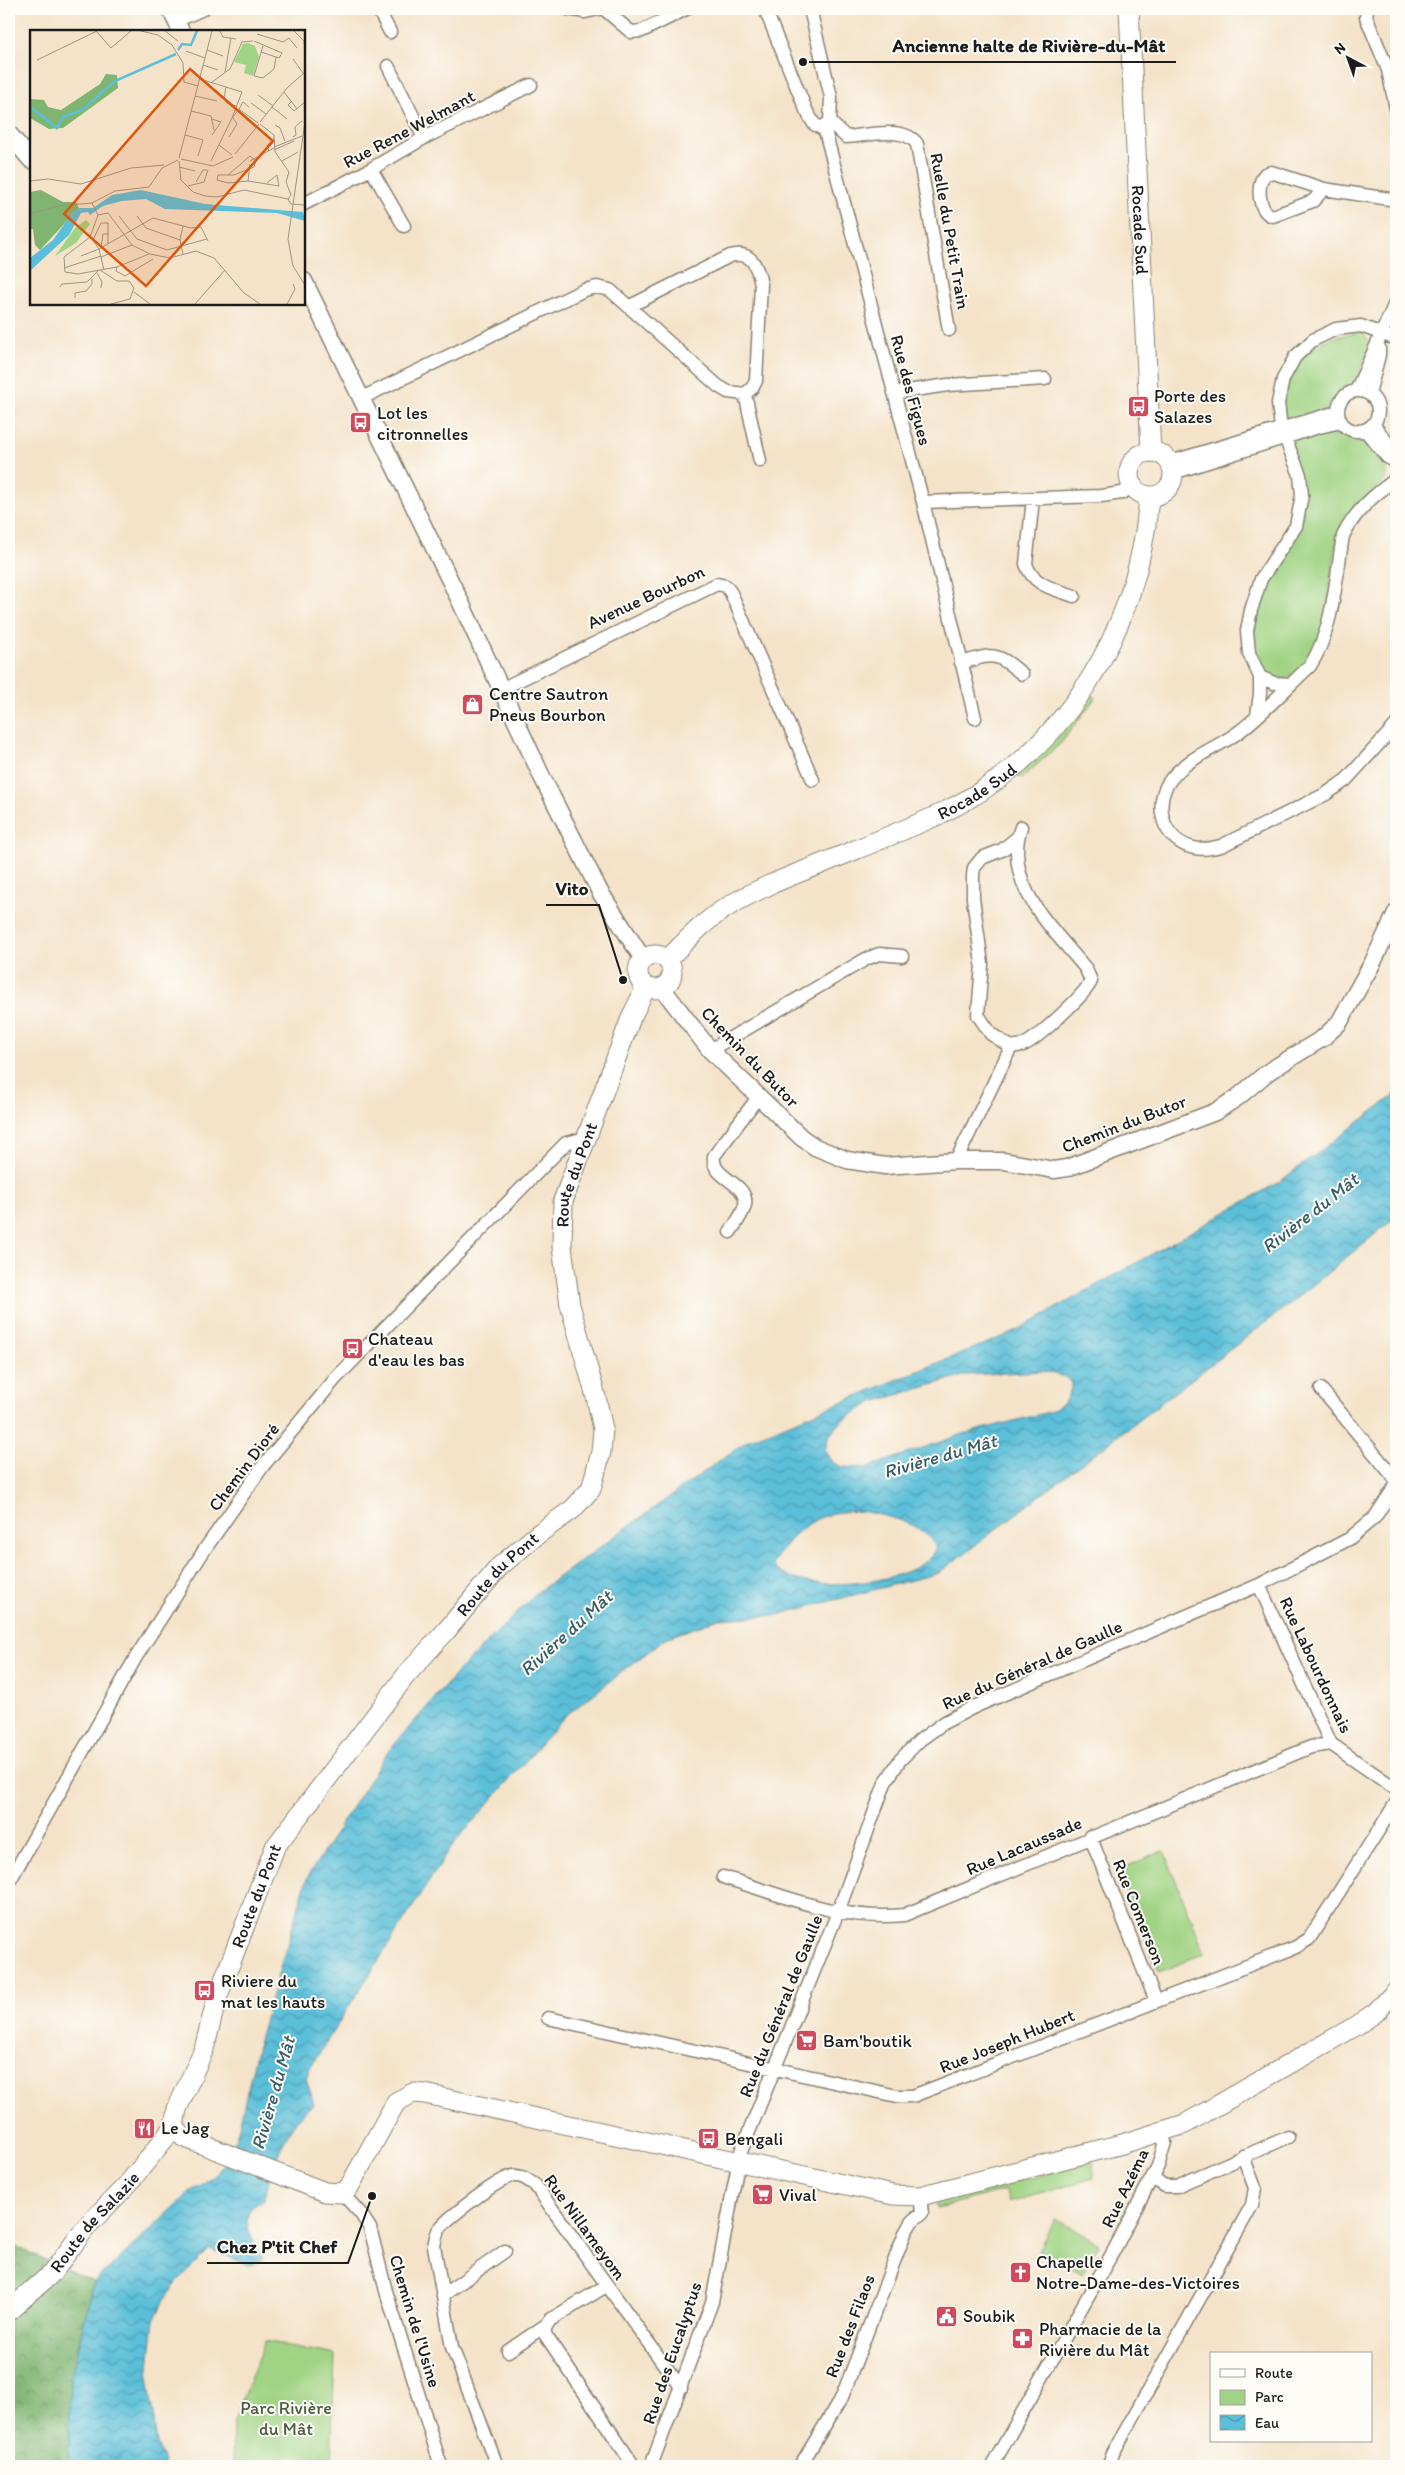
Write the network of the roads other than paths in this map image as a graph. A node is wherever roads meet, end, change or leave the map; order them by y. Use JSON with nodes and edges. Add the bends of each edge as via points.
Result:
{"nodes":[{"id":1,"x":203,"y":9,"type":"edge"},
{"id":2,"x":378,"y":9,"type":"edge"},
{"id":3,"x":568,"y":9,"type":"edge"},
{"id":4,"x":599,"y":9,"type":"edge"},
{"id":5,"x":604,"y":9,"type":"edge"},
{"id":6,"x":686,"y":9,"type":"edge"},
{"id":7,"x":764,"y":9,"type":"edge"},
{"id":8,"x":810,"y":9,"type":"edge"},
{"id":9,"x":1129,"y":9,"type":"edge"},
{"id":10,"x":1367,"y":9,"type":"edge"},
{"id":11,"x":175,"y":20,"type":"edge"},
{"id":12,"x":390,"y":32,"type":"dead end"},
{"id":13,"x":388,"y":66,"type":"dead end"},
{"id":14,"x":531,"y":85,"type":"dead end"},
{"id":15,"x":1396,"y":108,"type":"edge"},
{"id":16,"x":827,"y":124,"type":"junction"},
{"id":17,"x":9,"y":134,"type":"edge"},
{"id":18,"x":424,"y":138,"type":"junction"},
{"id":19,"x":30,"y":159,"type":"edge"},
{"id":20,"x":371,"y":169,"type":"junction"},
{"id":21,"x":1324,"y":189,"type":"junction"},
{"id":22,"x":1396,"y":200,"type":"edge"},
{"id":23,"x":305,"y":203,"type":"edge"},
{"id":24,"x":404,"y":226,"type":"dead end"},
{"id":25,"x":305,"y":283,"type":"edge"},
{"id":26,"x":1396,"y":301,"type":"edge"},
{"id":27,"x":630,"y":306,"type":"junction"},
{"id":28,"x":950,"y":330,"type":"dead end"},
{"id":29,"x":1396,"y":339,"type":"edge"},
{"id":30,"x":1381,"y":340,"type":"junction"},
{"id":31,"x":1045,"y":379,"type":"dead end"},
{"id":32,"x":1356,"y":391,"type":"junction"},
{"id":33,"x":894,"y":393,"type":"junction"},
{"id":34,"x":745,"y":394,"type":"junction"},
{"id":35,"x":1369,"y":394,"type":"junction"},
{"id":36,"x":360,"y":399,"type":"junction"},
{"id":37,"x":1339,"y":417,"type":"junction"},
{"id":38,"x":1369,"y":427,"type":"junction"},
{"id":39,"x":1282,"y":433,"type":"junction"},
{"id":40,"x":1151,"y":452,"type":"junction"},
{"id":41,"x":760,"y":461,"type":"dead end"},
{"id":42,"x":1396,"y":461,"type":"edge"},
{"id":43,"x":1171,"y":467,"type":"junction"},
{"id":44,"x":1396,"y":479,"type":"edge"},
{"id":45,"x":1133,"y":486,"type":"junction"},
{"id":46,"x":1149,"y":496,"type":"junction"},
{"id":47,"x":1033,"y":499,"type":"junction"},
{"id":48,"x":923,"y":502,"type":"junction"},
{"id":49,"x":1074,"y":596,"type":"dead end"},
{"id":50,"x":961,"y":663,"type":"junction"},
{"id":51,"x":1022,"y":674,"type":"dead end"},
{"id":52,"x":1260,"y":677,"type":"junction"},
{"id":53,"x":1290,"y":684,"type":"junction"},
{"id":54,"x":501,"y":688,"type":"junction"},
{"id":55,"x":1257,"y":715,"type":"junction"},
{"id":56,"x":975,"y":718,"type":"dead end"},
{"id":57,"x":1396,"y":725,"type":"edge"},
{"id":58,"x":813,"y":780,"type":"dead end"},
{"id":59,"x":1396,"y":913,"type":"edge"},
{"id":60,"x":902,"y":956,"type":"dead end"},
{"id":61,"x":643,"y":959,"type":"junction"},
{"id":62,"x":668,"y":960,"type":"junction"},
{"id":63,"x":654,"y":988,"type":"junction"},
{"id":64,"x":1011,"y":1047,"type":"junction"},
{"id":65,"x":710,"y":1050,"type":"junction"},
{"id":66,"x":758,"y":1096,"type":"junction"},
{"id":67,"x":586,"y":1138,"type":"junction"},
{"id":68,"x":956,"y":1161,"type":"junction"},
{"id":69,"x":730,"y":1232,"type":"dead end"},
{"id":70,"x":1320,"y":1390,"type":"dead end"},
{"id":71,"x":1396,"y":1480,"type":"edge"},
{"id":72,"x":1396,"y":1485,"type":"edge"},
{"id":73,"x":1259,"y":1585,"type":"junction"},
{"id":74,"x":1331,"y":1744,"type":"junction"},
{"id":75,"x":1396,"y":1789,"type":"edge"},
{"id":76,"x":1396,"y":1803,"type":"edge"},
{"id":77,"x":1090,"y":1836,"type":"junction"},
{"id":78,"x":723,"y":1878,"type":"dead end"},
{"id":79,"x":9,"y":1882,"type":"edge"},
{"id":80,"x":838,"y":1912,"type":"junction"},
{"id":81,"x":1396,"y":1991,"type":"edge"},
{"id":82,"x":1156,"y":2001,"type":"junction"},
{"id":83,"x":548,"y":2018,"type":"dead end"},
{"id":84,"x":774,"y":2069,"type":"junction"},
{"id":85,"x":179,"y":2132,"type":"junction"},
{"id":86,"x":1161,"y":2134,"type":"junction"},
{"id":87,"x":1288,"y":2137,"type":"dead end"},
{"id":88,"x":1243,"y":2156,"type":"junction"},
{"id":89,"x":738,"y":2160,"type":"junction"},
{"id":90,"x":1152,"y":2178,"type":"junction"},
{"id":91,"x":342,"y":2193,"type":"junction"},
{"id":92,"x":920,"y":2196,"type":"junction"},
{"id":93,"x":505,"y":2251,"type":"dead end"},
{"id":94,"x":606,"y":2286,"type":"junction"},
{"id":95,"x":443,"y":2295,"type":"junction"},
{"id":96,"x":9,"y":2311,"type":"edge"},
{"id":97,"x":546,"y":2325,"type":"junction"},
{"id":98,"x":508,"y":2351,"type":"dead end"},
{"id":99,"x":681,"y":2388,"type":"junction"},
{"id":100,"x":441,"y":2466,"type":"edge"},
{"id":101,"x":497,"y":2466,"type":"edge"},
{"id":102,"x":634,"y":2466,"type":"edge"},
{"id":103,"x":651,"y":2466,"type":"edge"},
{"id":104,"x":800,"y":2466,"type":"edge"},
{"id":105,"x":992,"y":2466,"type":"edge"},
{"id":106,"x":1109,"y":2466,"type":"edge"}],
"edges":[{"from":1,"to":11,"type":"street"},
{"from":2,"to":12,"type":"street"},
{"from":3,"to":4,"type":"street","via":[[585,12]]},
{"from":5,"to":6,"type":"street","via":[[631,32],[642,31]]},
{"from":7,"to":16,"type":"street","via":[[806,110],[814,124]]},
{"from":8,"to":16,"type":"street","name":"Rue des Figues","via":[[831,97]]},
{"from":9,"to":40,"type":"main road","name":"Rocade Sud"},
{"from":10,"to":15,"type":"street","via":[[1366,17],[1388,70]]},
{"from":13,"to":18,"type":"street"},
{"from":14,"to":18,"type":"street","name":"Rue Rene Welmant"},
{"from":16,"to":28,"type":"street","name":"Ruelle du Petit Train","via":[[846,137],[894,134],[908,136],[917,144]]},
{"from":16,"to":33,"type":"street","name":"Rue des Figues"},
{"from":17,"to":19,"type":"street"},
{"from":18,"to":20,"type":"street","name":"Rue Rene Welmant"},
{"from":20,"to":23,"type":"street","name":"Rue Rene Welmant"},
{"from":20,"to":24,"type":"street"},
{"from":21,"to":21,"type":"street","via":[[1271,172],[1260,181],[1262,208],[1270,216],[1313,201]]},
{"from":21,"to":22,"type":"street"},
{"from":25,"to":36,"type":"street"},
{"from":26,"to":30,"type":"street"},
{"from":27,"to":34,"type":"street","via":[[718,386],[728,392]]},
{"from":27,"to":34,"type":"street","via":[[730,256],[748,255],[758,271],[761,284],[758,371],[752,388]]},
{"from":27,"to":36,"type":"street","via":[[610,290],[597,287],[584,290]]},
{"from":29,"to":30,"type":"street"},
{"from":30,"to":32,"type":"street"},
{"from":30,"to":35,"type":"street"},
{"from":30,"to":39,"type":"street","via":[[1361,326],[1336,329],[1313,340],[1295,357],[1283,379],[1278,403]]},
{"from":31,"to":33,"type":"street","via":[[948,384]]},
{"from":32,"to":35,"type":"street"},
{"from":32,"to":37,"type":"street","via":[[1340,400]]},
{"from":33,"to":48,"type":"street","name":"Rue des Figues"},
{"from":34,"to":41,"type":"street"},
{"from":35,"to":38,"type":"street","via":[[1377,405],[1376,418]]},
{"from":36,"to":54,"type":"street"},
{"from":37,"to":38,"type":"street","via":[[1352,430]]},
{"from":37,"to":39,"type":"street"},
{"from":38,"to":42,"type":"street","via":[[1387,457]]},
{"from":39,"to":43,"type":"street"},
{"from":39,"to":52,"type":"street","via":[[1300,475],[1302,495],[1296,526],[1261,579],[1251,610],[1249,653]]},
{"from":40,"to":43,"type":"main road","via":[[1165,456]]},
{"from":40,"to":45,"type":"main road","via":[[1134,461],[1129,473]]},
{"from":43,"to":46,"type":"main road","via":[[1172,480],[1164,492]]},
{"from":44,"to":53,"type":"street","via":[[1350,521],[1343,536],[1325,634],[1310,666]]},
{"from":45,"to":46,"type":"main road"},
{"from":45,"to":47,"type":"street","via":[[1122,493]]},
{"from":46,"to":62,"type":"main road","name":"Rocade Sud","via":[[1148,518],[1136,576],[1115,636],[1084,690],[1030,753],[970,798],[940,814],[771,884],[730,906],[704,924]]},
{"from":47,"to":48,"type":"street"},
{"from":47,"to":49,"type":"street","via":[[1026,564],[1029,574],[1036,582]]},
{"from":48,"to":50,"type":"street","name":"Rue des Figues"},
{"from":50,"to":51,"type":"street","via":[[991,655],[1004,658]]},
{"from":50,"to":56,"type":"street","name":"Rue des Figues"},
{"from":52,"to":53,"type":"street","via":[[1274,683]]},
{"from":52,"to":55,"type":"street"},
{"from":53,"to":55,"type":"street"},
{"from":54,"to":58,"type":"street","name":"Avenue Bourbon","via":[[717,584],[726,586]]},
{"from":54,"to":61,"type":"street","via":[[600,892]]},
{"from":55,"to":57,"type":"street","via":[[1241,731],[1185,766],[1162,791],[1160,807],[1169,832],[1192,848],[1220,846],[1312,803],[1346,780]]},
{"from":59,"to":68,"type":"street","name":"Chemin du Butor","via":[[1373,962],[1331,1032],[1268,1072],[1215,1112],[1060,1170],[1004,1161]]},
{"from":60,"to":65,"type":"street","via":[[879,954],[866,959]]},
{"from":61,"to":62,"type":"main road","via":[[657,955]]},
{"from":61,"to":63,"type":"main road","via":[[638,974],[642,984]]},
{"from":62,"to":63,"type":"main road","via":[[671,980]]},
{"from":63,"to":65,"type":"street","name":"Chemin du Butor"},
{"from":63,"to":67,"type":"main road","name":"Route du Pont","via":[[631,1018]]},
{"from":64,"to":64,"type":"street","via":[[1036,1036],[1084,994],[1091,982],[1086,969],[1026,894],[1016,863],[1019,832],[1002,850],[982,858],[973,875],[982,964],[978,1015],[991,1034]]},
{"from":64,"to":68,"type":"street"},
{"from":65,"to":66,"type":"street","name":"Chemin du Butor"},
{"from":66,"to":68,"type":"street","name":"Chemin du Butor","via":[[802,1138],[847,1160],[885,1166]]},
{"from":66,"to":69,"type":"street","via":[[714,1156],[716,1169],[745,1197],[745,1206]]},
{"from":67,"to":79,"type":"street","name":"Chemin Dioré","via":[[566,1143],[336,1378],[263,1466],[136,1657]]},
{"from":67,"to":85,"type":"main road","name":"Route du Pont","via":[[563,1201],[562,1247],[570,1305],[603,1429],[602,1452],[591,1489],[573,1509],[499,1567],[407,1674],[275,1846],[217,1998],[204,2049],[177,2109]]},
{"from":70,"to":71,"type":"street"},
{"from":72,"to":73,"type":"street","name":"Rue du Général de Gaulle","via":[[1375,1517],[1349,1539]]},
{"from":73,"to":74,"type":"street","name":"Rue Labourdonnais"},
{"from":73,"to":80,"type":"street","name":"Rue du Général de Gaulle","via":[[974,1707],[920,1740],[900,1760],[885,1784]]},
{"from":74,"to":75,"type":"street","name":"Rue Labourdonnais"},
{"from":74,"to":77,"type":"street","name":"Rue Lacaussade","via":[[1310,1746]]},
{"from":76,"to":82,"type":"street","name":"Rue Joseph Hubert","via":[[1309,1939],[1296,1947]]},
{"from":77,"to":80,"type":"street","name":"Rue Lacaussade","via":[[904,1914]]},
{"from":77,"to":82,"type":"street","name":"Rue Comerson"},
{"from":78,"to":80,"type":"street","name":"Rue Lacaussade"},
{"from":80,"to":84,"type":"street","name":"Rue du Général de Gaulle"},
{"from":81,"to":86,"type":"main road","via":[[1375,2013],[1354,2027],[1185,2124]]},
{"from":82,"to":84,"type":"street","name":"Rue Joseph Hubert","via":[[912,2096],[897,2096]]},
{"from":83,"to":84,"type":"street","name":"Rue Joseph Hubert"},
{"from":84,"to":89,"type":"street","name":"Rue du Général de Gaulle"},
{"from":85,"to":91,"type":"main road","via":[[312,2188]]},
{"from":85,"to":96,"type":"main road","name":"Route de Salazie","via":[[87,2226],[52,2273]]},
{"from":86,"to":90,"type":"street","name":"Rue Azéma","via":[[1165,2142],[1163,2154]]},
{"from":86,"to":92,"type":"main road"},
{"from":87,"to":88,"type":"street"},
{"from":88,"to":90,"type":"street","via":[[1177,2186],[1165,2186]]},
{"from":88,"to":106,"type":"street","via":[[1255,2188],[1252,2206],[1113,2453]]},
{"from":89,"to":91,"type":"main road","via":[[413,2094],[396,2102],[348,2189]]},
{"from":89,"to":92,"type":"main road","via":[[893,2195]]},
{"from":89,"to":99,"type":"street","name":"Rue des Eucalyptus","via":[[712,2302]]},
{"from":90,"to":105,"type":"street","name":"Rue Azéma"},
{"from":91,"to":100,"type":"street","name":"Chemin de l'Usine","via":[[370,2228],[386,2291]]},
{"from":92,"to":104,"type":"street","name":"Rue des Filaos","via":[[922,2213],[904,2233],[842,2397]]},
{"from":93,"to":95,"type":"street"},
{"from":94,"to":95,"type":"street","name":"Rue Nillameyom","via":[[534,2185],[526,2178],[514,2176],[502,2180],[448,2220],[438,2232],[434,2246]]},
{"from":94,"to":97,"type":"street"},
{"from":94,"to":99,"type":"street","name":"Rue Nillameyom"},
{"from":95,"to":101,"type":"street","name":"Rue Nillameyom","via":[[452,2347]]},
{"from":97,"to":98,"type":"street"},
{"from":97,"to":102,"type":"street","via":[[546,2336]]},
{"from":99,"to":103,"type":"street","name":"Rue des Eucalyptus"}]}
